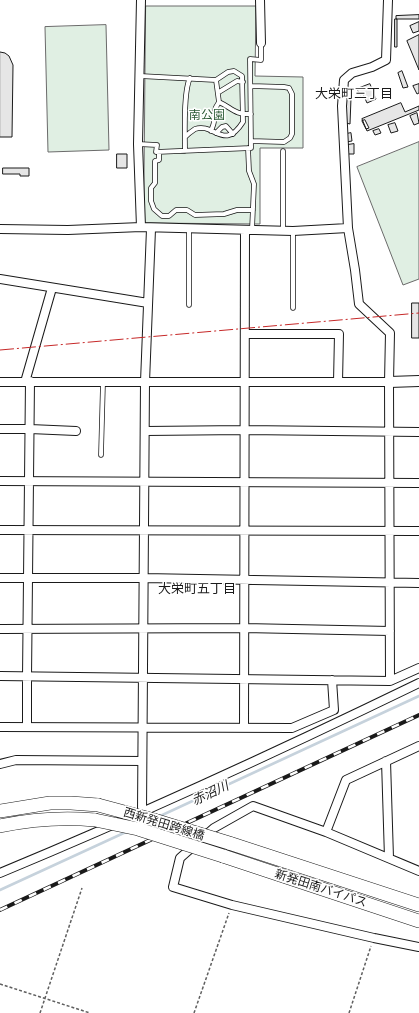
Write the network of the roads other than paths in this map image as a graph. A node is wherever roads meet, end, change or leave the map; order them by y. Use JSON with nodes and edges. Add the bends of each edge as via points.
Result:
{"nodes":[{"id":1,"x":141,"y":0,"type":"edge"},
{"id":2,"x":260,"y":0,"type":"edge"},
{"id":3,"x":388,"y":0,"type":"edge"},
{"id":4,"x":261,"y":43,"type":"joint"},
{"id":5,"x":140,"y":76,"type":"junction"},
{"id":6,"x":190,"y":78,"type":"junction"},
{"id":7,"x":216,"y":80,"type":"junction"},
{"id":8,"x":243,"y":82,"type":"junction"},
{"id":9,"x":251,"y":86,"type":"junction"},
{"id":10,"x":219,"y":92,"type":"junction"},
{"id":11,"x":219,"y":102,"type":"junction"},
{"id":12,"x":243,"y":114,"type":"junction"},
{"id":13,"x":251,"y":114,"type":"junction"},
{"id":14,"x":211,"y":131,"type":"junction"},
{"id":15,"x":216,"y":133,"type":"junction"},
{"id":16,"x":233,"y":134,"type":"junction"},
{"id":17,"x":185,"y":137,"type":"junction"},
{"id":18,"x":251,"y":141,"type":"junction"},
{"id":19,"x":138,"y":144,"type":"junction"},
{"id":20,"x":248,"y":148,"type":"junction"},
{"id":21,"x":185,"y":151,"type":"junction"},
{"id":22,"x":283,"y":151,"type":"dead end"},
{"id":23,"x":159,"y":152,"type":"junction"},
{"id":24,"x":253,"y":210,"type":"junction"},
{"id":25,"x":141,"y":227,"type":"junction"},
{"id":26,"x":151,"y":228,"type":"junction"},
{"id":27,"x":348,"y":228,"type":"junction"},
{"id":28,"x":0,"y":229,"type":"edge"},
{"id":29,"x":189,"y":229,"type":"junction"},
{"id":30,"x":249,"y":230,"type":"junction"},
{"id":31,"x":283,"y":230,"type":"junction"},
{"id":32,"x":294,"y":231,"type":"junction"},
{"id":33,"x":0,"y":279,"type":"edge"},
{"id":34,"x":52,"y":288,"type":"junction"},
{"id":35,"x":148,"y":303,"type":"junction"},
{"id":36,"x":189,"y":306,"type":"dead end"},
{"id":37,"x":293,"y":308,"type":"dead end"},
{"id":38,"x":245,"y":334,"type":"junction"},
{"id":39,"x":419,"y":381,"type":"edge"},
{"id":40,"x":0,"y":382,"type":"edge"},
{"id":41,"x":28,"y":382,"type":"junction"},
{"id":42,"x":102,"y":382,"type":"junction"},
{"id":43,"x":146,"y":382,"type":"junction"},
{"id":44,"x":245,"y":382,"type":"junction"},
{"id":45,"x":338,"y":382,"type":"junction"},
{"id":46,"x":389,"y":382,"type":"junction"},
{"id":47,"x":0,"y":429,"type":"edge"},
{"id":48,"x":30,"y":429,"type":"junction"},
{"id":49,"x":245,"y":430,"type":"junction"},
{"id":50,"x":76,"y":431,"type":"dead end"},
{"id":51,"x":145,"y":431,"type":"junction"},
{"id":52,"x":389,"y":432,"type":"junction"},
{"id":53,"x":419,"y":432,"type":"edge"},
{"id":54,"x":101,"y":455,"type":"dead end"},
{"id":55,"x":0,"y":481,"type":"edge"},
{"id":56,"x":29,"y":481,"type":"junction"},
{"id":57,"x":145,"y":482,"type":"junction"},
{"id":58,"x":244,"y":482,"type":"junction"},
{"id":59,"x":389,"y":483,"type":"junction"},
{"id":60,"x":419,"y":483,"type":"edge"},
{"id":61,"x":0,"y":530,"type":"edge"},
{"id":62,"x":28,"y":530,"type":"junction"},
{"id":63,"x":244,"y":530,"type":"junction"},
{"id":64,"x":145,"y":531,"type":"junction"},
{"id":65,"x":390,"y":531,"type":"junction"},
{"id":66,"x":419,"y":531,"type":"edge"},
{"id":67,"x":0,"y":578,"type":"edge"},
{"id":68,"x":28,"y":578,"type":"junction"},
{"id":69,"x":144,"y":578,"type":"junction"},
{"id":70,"x":244,"y":580,"type":"junction"},
{"id":71,"x":390,"y":583,"type":"junction"},
{"id":72,"x":419,"y":583,"type":"edge"},
{"id":73,"x":27,"y":628,"type":"junction"},
{"id":74,"x":244,"y":628,"type":"junction"},
{"id":75,"x":0,"y":629,"type":"edge"},
{"id":76,"x":144,"y":629,"type":"junction"},
{"id":77,"x":390,"y":632,"type":"junction"},
{"id":78,"x":419,"y":668,"type":"edge"},
{"id":79,"x":0,"y":676,"type":"edge"},
{"id":80,"x":27,"y":677,"type":"junction"},
{"id":81,"x":143,"y":679,"type":"junction"},
{"id":82,"x":243,"y":679,"type":"junction"},
{"id":83,"x":332,"y":680,"type":"junction"},
{"id":84,"x":390,"y":680,"type":"junction"},
{"id":85,"x":419,"y":683,"type":"edge"},
{"id":86,"x":0,"y":727,"type":"edge"},
{"id":87,"x":27,"y":727,"type":"junction"},
{"id":88,"x":143,"y":727,"type":"junction"},
{"id":89,"x":244,"y":728,"type":"junction"},
{"id":90,"x":419,"y":746,"type":"edge"},
{"id":91,"x":142,"y":761,"type":"junction"},
{"id":92,"x":386,"y":761,"type":"junction"},
{"id":93,"x":0,"y":764,"type":"edge"},
{"id":94,"x":0,"y":811,"type":"edge"},
{"id":95,"x":142,"y":812,"type":"junction"},
{"id":96,"x":0,"y":826,"type":"edge"},
{"id":97,"x":326,"y":832,"type":"junction"},
{"id":98,"x":229,"y":844,"type":"joint"},
{"id":99,"x":223,"y":856,"type":"joint"},
{"id":100,"x":389,"y":858,"type":"junction"},
{"id":101,"x":419,"y":871,"type":"edge"},
{"id":102,"x":0,"y":873,"type":"edge"},
{"id":103,"x":419,"y":905,"type":"edge"},
{"id":104,"x":419,"y":920,"type":"edge"},
{"id":105,"x":419,"y":947,"type":"edge"}],
"edges":[{"from":1,"to":5,"type":"street"},
{"from":2,"to":4,"type":"street"},
{"from":3,"to":27,"type":"street","via":[[386,60],[352,73],[344,80],[342,106]]},
{"from":4,"to":9,"type":"lane","via":[[261,60],[250,60]]},
{"from":5,"to":6,"type":"lane"},
{"from":5,"to":19,"type":"street"},
{"from":6,"to":7,"type":"lane"},
{"from":6,"to":17,"type":"lane","via":[[186,94]]},
{"from":7,"to":8,"type":"lane","via":[[234,71],[242,76]]},
{"from":7,"to":10,"type":"lane"},
{"from":8,"to":10,"type":"lane","via":[[237,82]]},
{"from":8,"to":12,"type":"lane"},
{"from":9,"to":13,"type":"lane"},
{"from":9,"to":18,"type":"lane","via":[[284,86],[289,88],[292,94],[290,138],[284,142]]},
{"from":10,"to":11,"type":"lane"},
{"from":11,"to":12,"type":"lane"},
{"from":11,"to":14,"type":"lane","via":[[215,107]]},
{"from":12,"to":13,"type":"lane"},
{"from":12,"to":16,"type":"lane","via":[[243,122]]},
{"from":13,"to":18,"type":"lane"},
{"from":14,"to":15,"type":"lane"},
{"from":14,"to":17,"type":"lane","via":[[200,128]]},
{"from":15,"to":16,"type":"lane","via":[[226,136]]},
{"from":15,"to":16,"type":"lane","via":[[226,126]]},
{"from":17,"to":21,"type":"lane"},
{"from":18,"to":20,"type":"lane","via":[[252,148]]},
{"from":19,"to":23,"type":"lane","via":[[157,145],[156,152]]},
{"from":19,"to":25,"type":"street"},
{"from":20,"to":21,"type":"lane"},
{"from":20,"to":24,"type":"lane","via":[[249,171],[254,184]]},
{"from":21,"to":23,"type":"lane"},
{"from":22,"to":31,"type":"lane"},
{"from":23,"to":24,"type":"lane","via":[[159,160],[155,161],[155,183],[151,188],[151,201],[154,209],[162,216],[169,216],[176,210],[187,210],[195,215]]},
{"from":24,"to":30,"type":"lane"},
{"from":25,"to":26,"type":"street"},
{"from":25,"to":28,"type":"street"},
{"from":26,"to":29,"type":"street"},
{"from":26,"to":35,"type":"street"},
{"from":27,"to":32,"type":"street"},
{"from":27,"to":46,"type":"street","via":[[359,304],[390,333]]},
{"from":29,"to":30,"type":"street"},
{"from":29,"to":36,"type":"lane"},
{"from":30,"to":31,"type":"street"},
{"from":30,"to":38,"type":"street"},
{"from":31,"to":32,"type":"street"},
{"from":32,"to":37,"type":"lane"},
{"from":33,"to":34,"type":"street"},
{"from":34,"to":35,"type":"street"},
{"from":34,"to":41,"type":"street"},
{"from":35,"to":43,"type":"street"},
{"from":38,"to":44,"type":"street"},
{"from":38,"to":45,"type":"street","via":[[338,334]]},
{"from":39,"to":46,"type":"street"},
{"from":40,"to":41,"type":"street"},
{"from":41,"to":42,"type":"street"},
{"from":41,"to":48,"type":"street"},
{"from":42,"to":43,"type":"street"},
{"from":42,"to":54,"type":"lane"},
{"from":43,"to":44,"type":"street"},
{"from":43,"to":51,"type":"street"},
{"from":44,"to":45,"type":"street"},
{"from":44,"to":49,"type":"street"},
{"from":45,"to":46,"type":"street"},
{"from":46,"to":52,"type":"street"},
{"from":47,"to":48,"type":"street"},
{"from":48,"to":50,"type":"street"},
{"from":48,"to":56,"type":"street"},
{"from":49,"to":51,"type":"street"},
{"from":49,"to":52,"type":"street"},
{"from":49,"to":58,"type":"street"},
{"from":51,"to":57,"type":"street"},
{"from":52,"to":53,"type":"street"},
{"from":52,"to":59,"type":"street"},
{"from":55,"to":56,"type":"street"},
{"from":56,"to":57,"type":"street"},
{"from":56,"to":62,"type":"street"},
{"from":57,"to":58,"type":"street"},
{"from":57,"to":64,"type":"street"},
{"from":58,"to":59,"type":"street"},
{"from":58,"to":63,"type":"street"},
{"from":59,"to":60,"type":"street"},
{"from":59,"to":65,"type":"street"},
{"from":61,"to":62,"type":"street"},
{"from":62,"to":64,"type":"street"},
{"from":62,"to":68,"type":"street"},
{"from":63,"to":64,"type":"street"},
{"from":63,"to":65,"type":"street"},
{"from":63,"to":70,"type":"street"},
{"from":64,"to":69,"type":"street"},
{"from":65,"to":66,"type":"street"},
{"from":65,"to":71,"type":"street"},
{"from":67,"to":68,"type":"street"},
{"from":68,"to":69,"type":"street"},
{"from":68,"to":73,"type":"street"},
{"from":69,"to":70,"type":"street"},
{"from":69,"to":76,"type":"street"},
{"from":70,"to":71,"type":"street"},
{"from":70,"to":74,"type":"street"},
{"from":71,"to":72,"type":"street"},
{"from":71,"to":77,"type":"street"},
{"from":73,"to":75,"type":"street"},
{"from":73,"to":76,"type":"street"},
{"from":73,"to":80,"type":"street"},
{"from":74,"to":76,"type":"street"},
{"from":74,"to":77,"type":"street"},
{"from":74,"to":82,"type":"street"},
{"from":76,"to":81,"type":"street"},
{"from":77,"to":84,"type":"street"},
{"from":78,"to":84,"type":"street"},
{"from":79,"to":80,"type":"street"},
{"from":80,"to":81,"type":"street"},
{"from":80,"to":87,"type":"street"},
{"from":81,"to":82,"type":"street"},
{"from":81,"to":88,"type":"street"},
{"from":82,"to":83,"type":"street"},
{"from":82,"to":89,"type":"street"},
{"from":83,"to":84,"type":"street"},
{"from":83,"to":89,"type":"street","via":[[334,710],[292,728]]},
{"from":85,"to":95,"type":"street","via":[[313,735]]},
{"from":86,"to":87,"type":"street"},
{"from":87,"to":88,"type":"street"},
{"from":88,"to":89,"type":"street"},
{"from":88,"to":91,"type":"street"},
{"from":90,"to":92,"type":"street"},
{"from":91,"to":93,"type":"street","via":[[16,760]]},
{"from":91,"to":95,"type":"street"},
{"from":92,"to":97,"type":"street","via":[[346,780]]},
{"from":92,"to":100,"type":"street"},
{"from":94,"to":98,"type":"highway","name":"西新発田跨線橋","bridge":true,"via":[[50,803],[98,806],[154,820]]},
{"from":95,"to":102,"type":"street"},
{"from":96,"to":99,"type":"highway","name":"西新発田跨線橋","bridge":true,"via":[[54,818],[95,820],[138,828]]},
{"from":97,"to":100,"type":"street"},
{"from":97,"to":105,"type":"street","via":[[254,806],[214,828],[180,858],[173,887],[232,905]]},
{"from":98,"to":103,"type":"highway","name":"新発田南バイパス"},
{"from":99,"to":104,"type":"highway","name":"新発田南バイパス"},
{"from":100,"to":101,"type":"street"}]}
